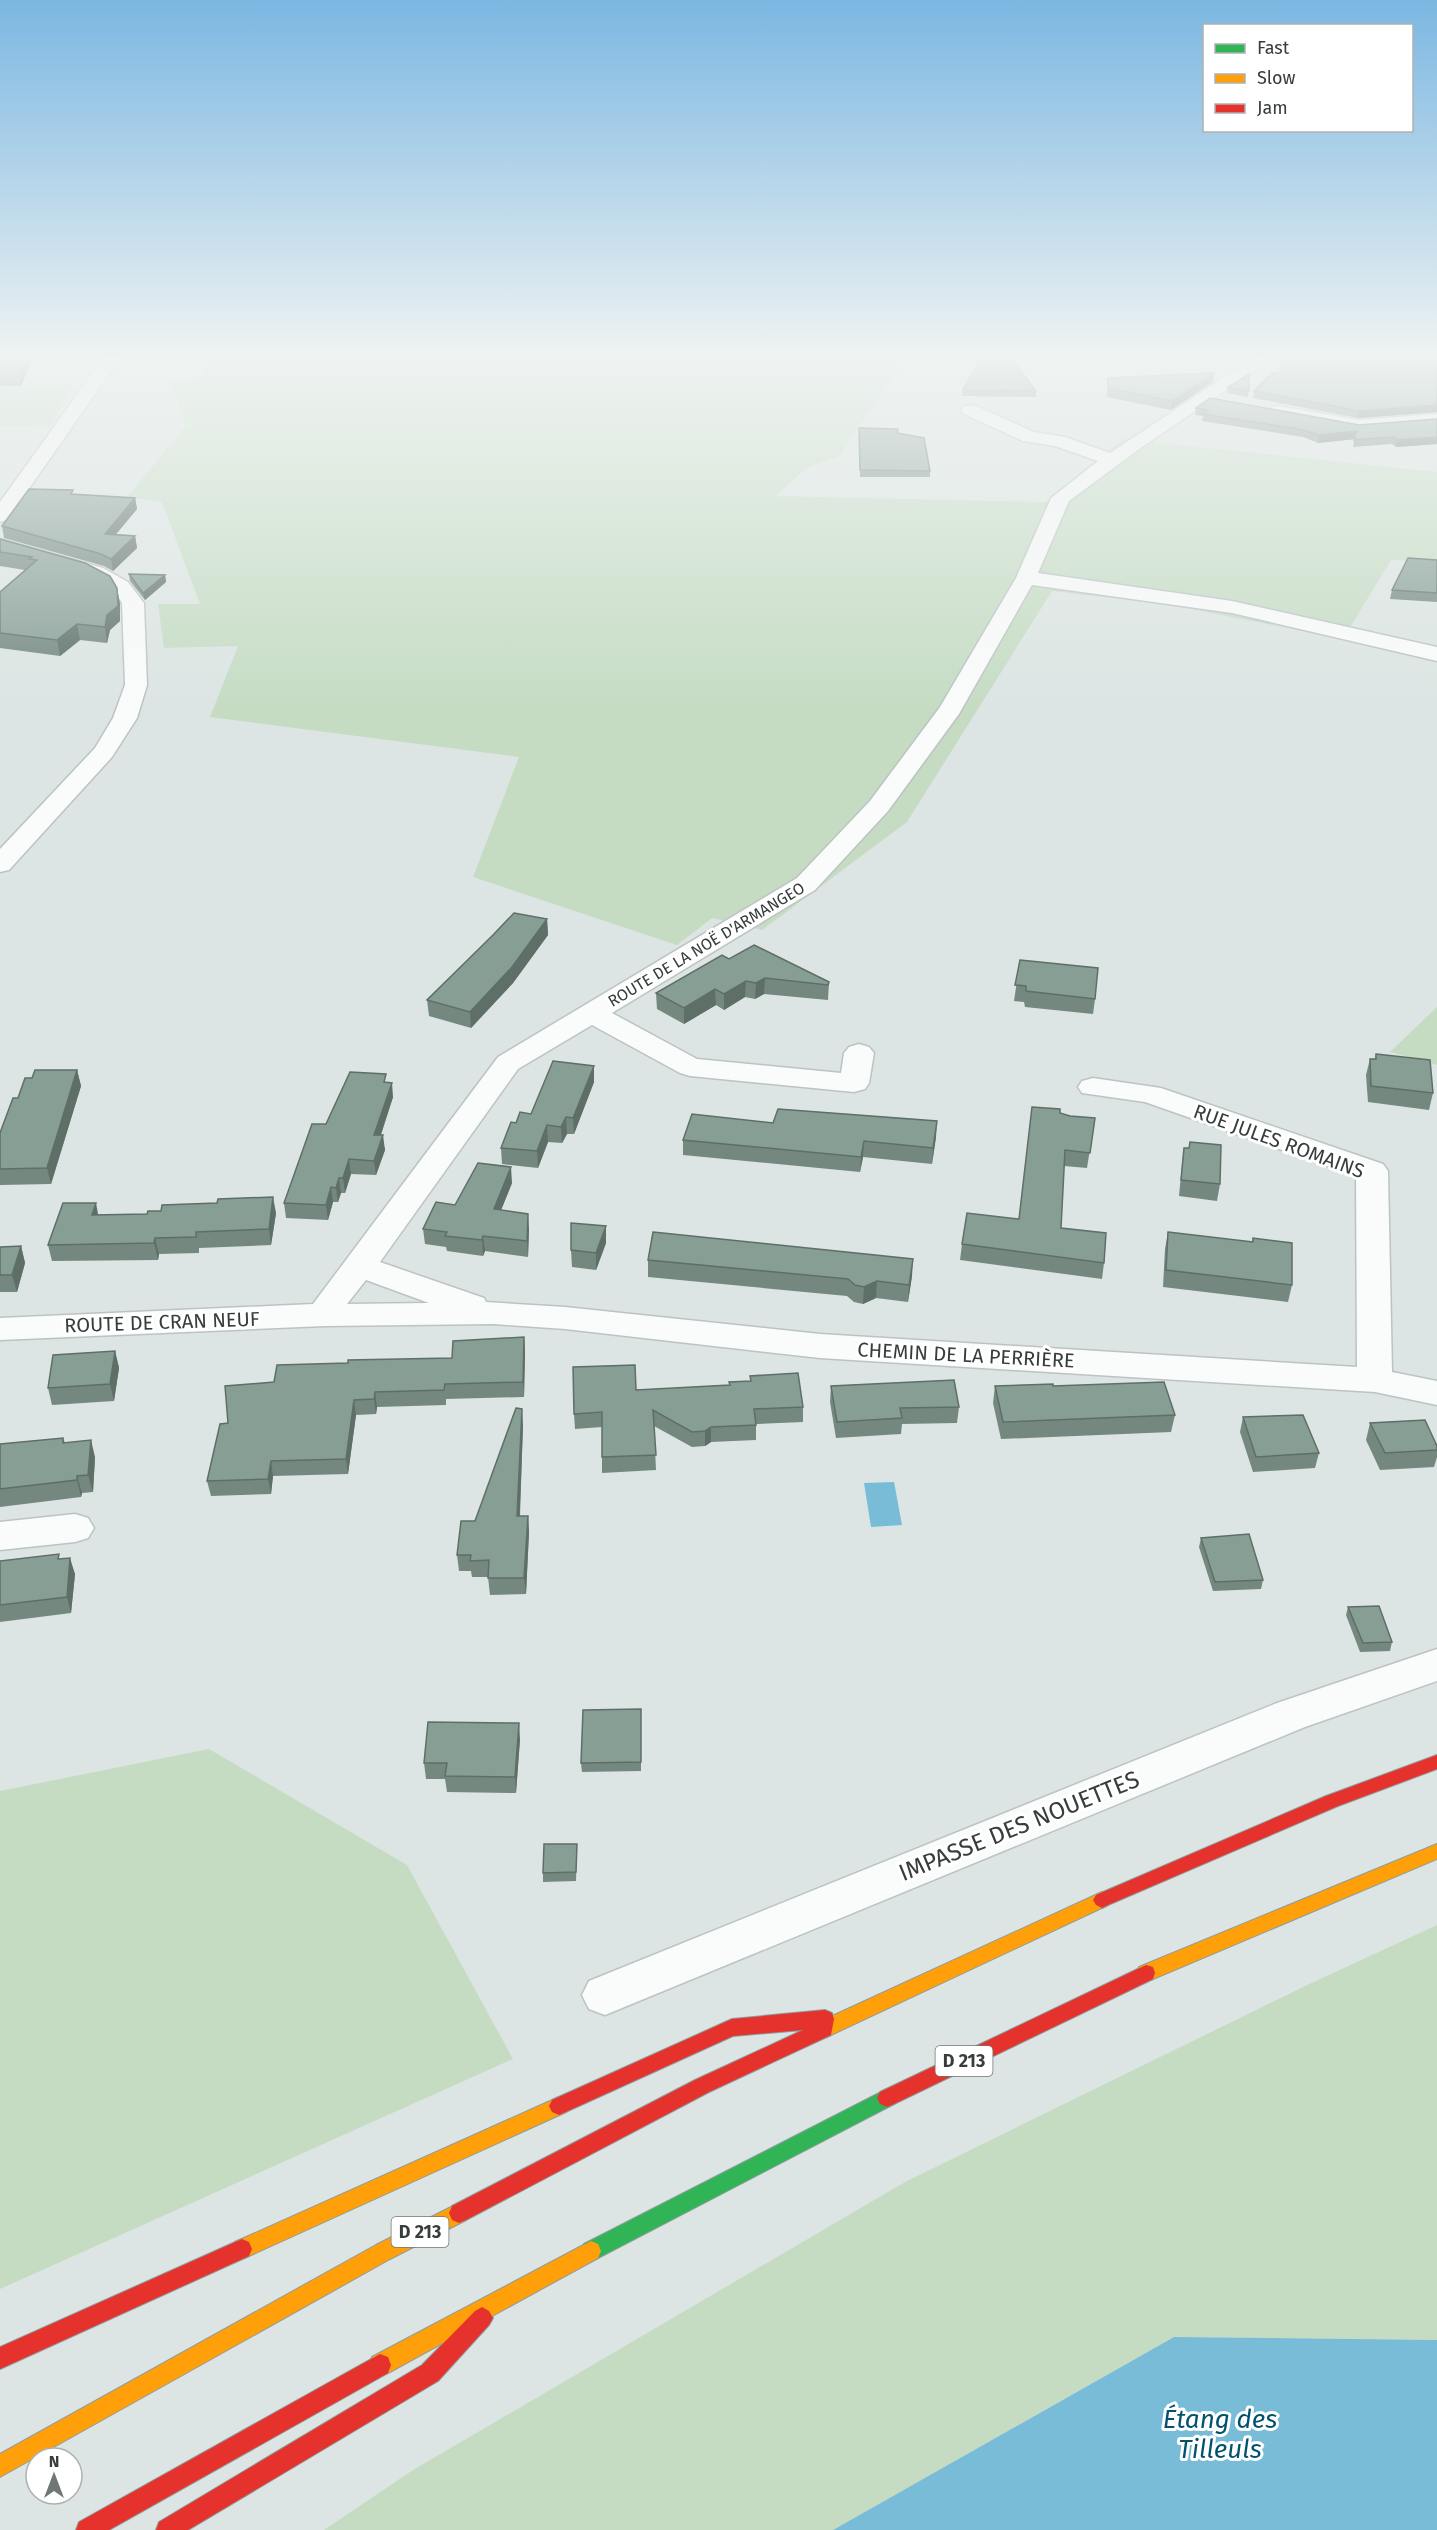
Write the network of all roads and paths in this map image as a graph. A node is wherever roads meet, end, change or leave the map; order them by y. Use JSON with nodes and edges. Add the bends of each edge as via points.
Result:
{"nodes":[{"id":1,"x":29,"y":475,"type":"edge"},
{"id":2,"x":1092,"y":475,"type":"edge"},
{"id":3,"x":0,"y":516,"type":"edge"},
{"id":4,"x":0,"y":545,"type":"edge"},
{"id":5,"x":1026,"y":578,"type":"junction"},
{"id":6,"x":1437,"y":654,"type":"edge"},
{"id":7,"x":0,"y":864,"type":"edge"},
{"id":8,"x":591,"y":1013,"type":"junction"},
{"id":9,"x":859,"y":1053,"type":"dead end"},
{"id":10,"x":1093,"y":1087,"type":"dead end"},
{"id":11,"x":360,"y":1266,"type":"junction"},
{"id":12,"x":494,"y":1313,"type":"junction"},
{"id":13,"x":325,"y":1315,"type":"junction"},
{"id":14,"x":0,"y":1329,"type":"edge"},
{"id":15,"x":1375,"y":1380,"type":"junction"},
{"id":16,"x":1437,"y":1393,"type":"edge"},
{"id":17,"x":75,"y":1528,"type":"dead end"},
{"id":18,"x":0,"y":1536,"type":"edge"},
{"id":19,"x":1437,"y":1665,"type":"edge"},
{"id":20,"x":1437,"y":1762,"type":"edge"},
{"id":21,"x":1437,"y":1851,"type":"edge"},
{"id":22,"x":605,"y":1995,"type":"dead end"},
{"id":23,"x":850,"y":2016,"type":"junction"},
{"id":24,"x":502,"y":2296,"type":"junction"},
{"id":25,"x":0,"y":2358,"type":"edge"},
{"id":26,"x":0,"y":2466,"type":"edge"},
{"id":27,"x":87,"y":2530,"type":"edge"},
{"id":28,"x":167,"y":2530,"type":"edge"}],
"edges":[{"from":1,"to":3,"type":"street"},
{"from":2,"to":5,"type":"street","name":"ROUTE DE LA NOË D'ARMANGEO","via":[[1061,498]]},
{"from":4,"to":7,"type":"street","via":[[96,572],[121,586],[133,603],[136,675],[125,718],[104,752]]},
{"from":5,"to":6,"type":"street","via":[[1222,605]]},
{"from":5,"to":8,"type":"street","name":"ROUTE DE LA NOË D'ARMANGEO","via":[[951,709],[879,806],[806,884]]},
{"from":8,"to":9,"type":"street","via":[[690,1067],[854,1083]]},
{"from":8,"to":11,"type":"street","name":"ROUTE DE LA NOË D'ARMANGEO","via":[[508,1063]]},
{"from":10,"to":15,"type":"street","name":"RUE JULES ROMAINS","via":[[1150,1094],[1372,1171]]},
{"from":11,"to":12,"type":"street","name":"CHEMIN DE LA PERRIÈRE"},
{"from":11,"to":13,"type":"street","name":"ROUTE DE LA NOË D'ARMANGEO","via":[[331,1301]]},
{"from":12,"to":13,"type":"street","name":"CHEMIN DE LA PERRIÈRE"},
{"from":12,"to":15,"type":"street","name":"CHEMIN DE LA PERRIÈRE","via":[[820,1346]]},
{"from":13,"to":14,"type":"street","name":"ROUTE DE CRAN NEUF"},
{"from":15,"to":16,"type":"street","name":"CHEMIN DE LA PERRIÈRE"},
{"from":17,"to":18,"type":"street"},
{"from":19,"to":22,"type":"street","name":"IMPASSE DES NOUETTES","via":[[1291,1715]]},
{"from":20,"to":23,"type":"highway","number":"D 213","via":[[1332,1801],[1066,1916]]},
{"from":21,"to":24,"type":"highway","number":"D 213","via":[[1126,1981],[843,2120]]},
{"from":23,"to":25,"type":"highway","via":[[732,2028]]},
{"from":23,"to":26,"type":"highway","number":"D 213","via":[[702,2086],[383,2252]]},
{"from":24,"to":27,"type":"highway","number":"D 213"},
{"from":24,"to":28,"type":"highway","number":"D 213","via":[[430,2373]]}]}
